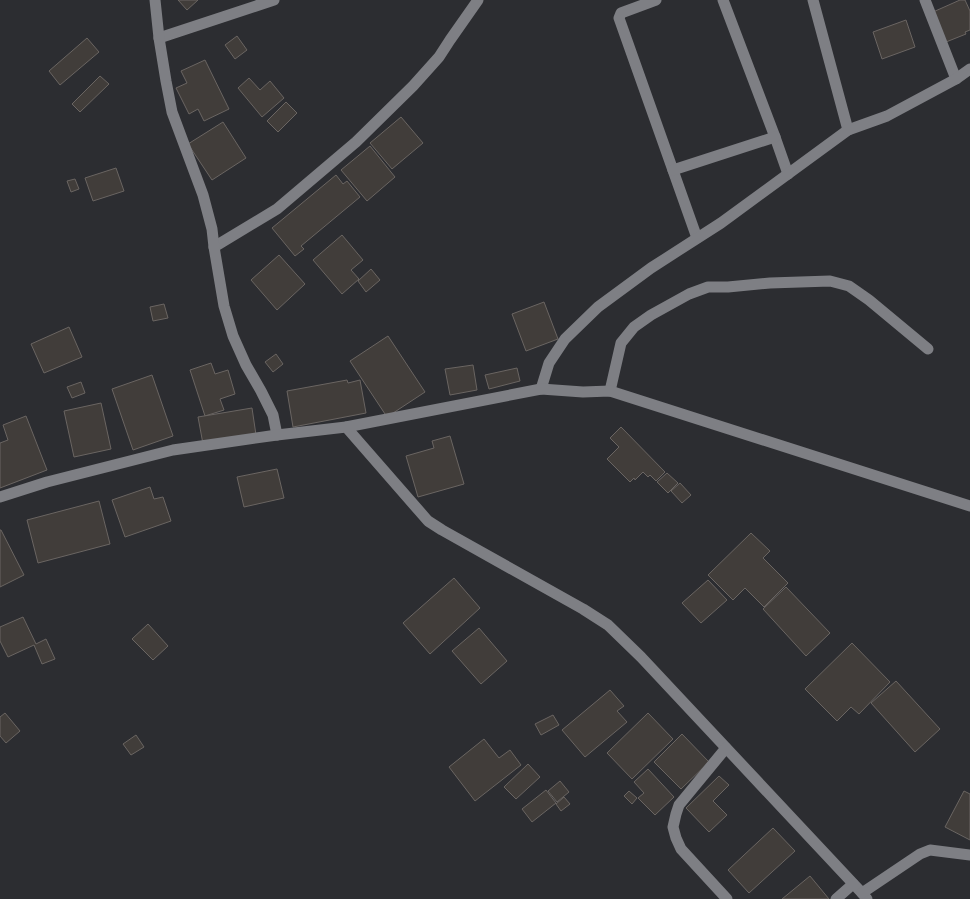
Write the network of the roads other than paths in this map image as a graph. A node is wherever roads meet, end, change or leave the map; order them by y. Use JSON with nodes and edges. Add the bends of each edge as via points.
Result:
{"nodes":[{"id":1,"x":155,"y":0,"type":"edge"},
{"id":2,"x":274,"y":0,"type":"edge"},
{"id":3,"x":478,"y":0,"type":"edge"},
{"id":4,"x":656,"y":0,"type":"edge"},
{"id":5,"x":722,"y":0,"type":"edge"},
{"id":6,"x":813,"y":0,"type":"edge"},
{"id":7,"x":924,"y":0,"type":"edge"},
{"id":8,"x":159,"y":38,"type":"junction"},
{"id":9,"x":970,"y":69,"type":"edge"},
{"id":10,"x":956,"y":79,"type":"junction"},
{"id":11,"x":848,"y":130,"type":"junction"},
{"id":12,"x":775,"y":137,"type":"junction"},
{"id":13,"x":673,"y":170,"type":"junction"},
{"id":14,"x":788,"y":174,"type":"junction"},
{"id":15,"x":697,"y":238,"type":"junction"},
{"id":16,"x":214,"y":247,"type":"junction"},
{"id":17,"x":928,"y":349,"type":"dead end"},
{"id":18,"x":541,"y":389,"type":"junction"},
{"id":19,"x":610,"y":391,"type":"junction"},
{"id":20,"x":346,"y":427,"type":"junction"},
{"id":21,"x":277,"y":435,"type":"junction"},
{"id":22,"x":0,"y":497,"type":"edge"},
{"id":23,"x":970,"y":506,"type":"edge"},
{"id":24,"x":726,"y":748,"type":"junction"},
{"id":25,"x":970,"y":855,"type":"edge"},
{"id":26,"x":854,"y":884,"type":"junction"},
{"id":27,"x":864,"y":896,"type":"edge"},
{"id":28,"x":727,"y":899,"type":"edge"},
{"id":29,"x":836,"y":899,"type":"edge"}],
"edges":[{"from":1,"to":8,"type":"street"},
{"from":2,"to":8,"type":"street"},
{"from":3,"to":16,"type":"street","via":[[440,57],[356,142],[277,208]]},
{"from":4,"to":13,"type":"street","via":[[621,13],[619,18]]},
{"from":5,"to":12,"type":"street"},
{"from":6,"to":11,"type":"street"},
{"from":7,"to":10,"type":"street"},
{"from":8,"to":16,"type":"street","via":[[172,112],[203,195]]},
{"from":9,"to":10,"type":"street"},
{"from":10,"to":11,"type":"street","via":[[887,116]]},
{"from":11,"to":14,"type":"street"},
{"from":12,"to":13,"type":"street"},
{"from":12,"to":14,"type":"street"},
{"from":13,"to":15,"type":"street"},
{"from":14,"to":15,"type":"street"},
{"from":15,"to":18,"type":"street","via":[[598,307],[565,339],[549,363]]},
{"from":16,"to":21,"type":"street","via":[[224,306],[233,336],[273,415]]},
{"from":17,"to":19,"type":"street","via":[[849,286],[830,281],[708,287],[689,294],[634,327],[621,343]]},
{"from":18,"to":19,"type":"street"},
{"from":18,"to":20,"type":"street"},
{"from":19,"to":23,"type":"street"},
{"from":20,"to":21,"type":"street"},
{"from":20,"to":24,"type":"street","via":[[428,521],[608,625]]},
{"from":21,"to":22,"type":"street","via":[[173,450],[47,482]]},
{"from":24,"to":26,"type":"street"},
{"from":24,"to":28,"type":"street","via":[[679,805],[674,827],[681,849]]},
{"from":25,"to":27,"type":"street","via":[[930,850],[920,854]]},
{"from":26,"to":27,"type":"street"},
{"from":26,"to":29,"type":"street"}]}
